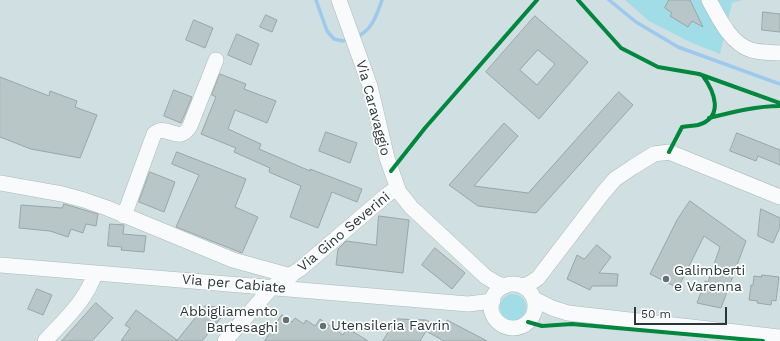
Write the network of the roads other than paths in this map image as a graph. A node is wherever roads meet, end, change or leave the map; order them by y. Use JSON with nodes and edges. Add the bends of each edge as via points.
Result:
{"nodes":[{"id":1,"x":339,"y":0,"type":"edge"},
{"id":2,"x":709,"y":0,"type":"edge"},
{"id":3,"x":780,"y":53,"type":"edge"},
{"id":4,"x":216,"y":60,"type":"dead end"},
{"id":5,"x":0,"y":183,"type":"edge"},
{"id":6,"x":397,"y":188,"type":"junction"},
{"id":7,"x":780,"y":197,"type":"edge"},
{"id":8,"x":124,"y":216,"type":"junction"},
{"id":9,"x":0,"y":265,"type":"edge"},
{"id":10,"x":95,"y":273,"type":"junction"},
{"id":11,"x":291,"y":276,"type":"junction"},
{"id":12,"x":486,"y":277,"type":"junction"},
{"id":13,"x":505,"y":286,"type":"junction"},
{"id":14,"x":272,"y":287,"type":"junction"},
{"id":15,"x":529,"y":294,"type":"junction"},
{"id":16,"x":493,"y":304,"type":"junction"},
{"id":17,"x":568,"y":313,"type":"junction"},
{"id":18,"x":532,"y":318,"type":"junction"},
{"id":19,"x":780,"y":337,"type":"edge"},
{"id":20,"x":45,"y":341,"type":"edge"},
{"id":21,"x":225,"y":341,"type":"edge"}],
"edges":[{"from":1,"to":6,"type":"street","name":"Via Caravaggio","via":[[370,86],[385,152]]},
{"from":2,"to":3,"type":"street","via":[[727,30],[741,45],[757,51]]},
{"from":4,"to":8,"type":"street","via":[[189,128],[180,134],[158,130],[154,134]]},
{"from":5,"to":8,"type":"street","via":[[68,196]]},
{"from":6,"to":11,"type":"street","name":"Via Gino Severini"},
{"from":6,"to":12,"type":"street","name":"Via Caravaggio","via":[[411,207]]},
{"from":7,"to":15,"type":"street","via":[[669,152],[654,154],[626,171],[609,186],[538,278]]},
{"from":8,"to":11,"type":"street","via":[[233,260]]},
{"from":9,"to":10,"type":"street","name":"Via per Cabiate"},
{"from":10,"to":14,"type":"street","name":"Via per Cabiate"},
{"from":10,"to":20,"type":"street","via":[[83,297]]},
{"from":11,"to":14,"type":"street","name":"Via Gino Severini"},
{"from":12,"to":13,"type":"street","name":"Via Caravaggio"},
{"from":12,"to":16,"type":"street","name":"Via Caravaggio"},
{"from":13,"to":15,"type":"street","via":[[514,285]]},
{"from":13,"to":16,"type":"street","via":[[498,291]]},
{"from":14,"to":16,"type":"street","name":"Via per Cabiate"},
{"from":14,"to":21,"type":"street","name":"Via Gino Severini"},
{"from":15,"to":17,"type":"street","via":[[552,308]]},
{"from":15,"to":18,"type":"street","via":[[535,308]]},
{"from":16,"to":18,"type":"street","via":[[501,324],[513,328],[525,325]]},
{"from":17,"to":18,"type":"street"},
{"from":17,"to":19,"type":"street"}]}
